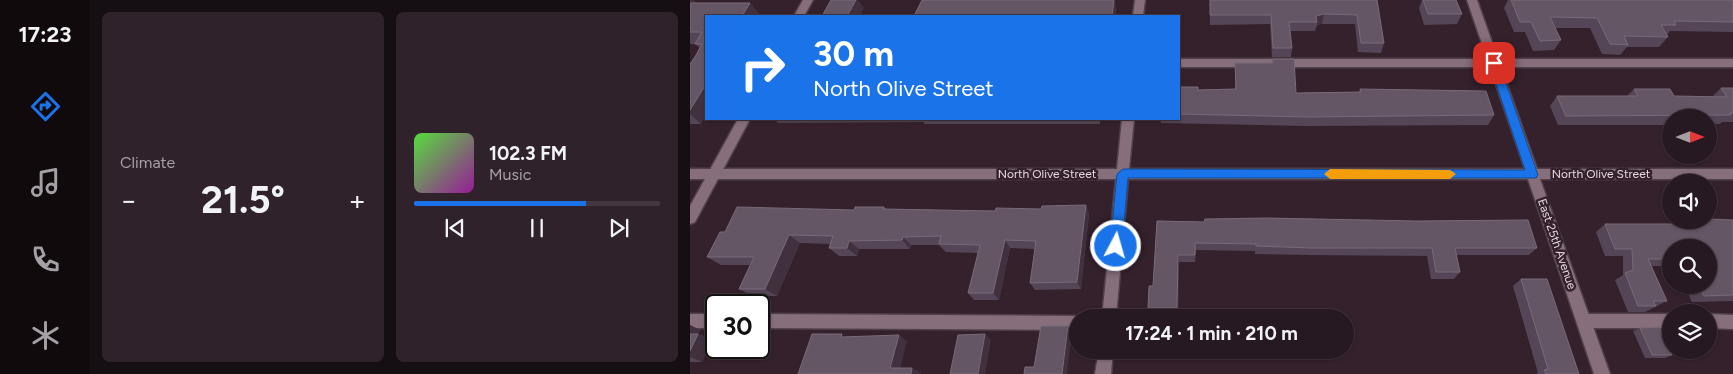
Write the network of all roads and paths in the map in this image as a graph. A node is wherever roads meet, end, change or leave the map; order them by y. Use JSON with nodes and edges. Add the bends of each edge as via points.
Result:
{"nodes":[{"id":1,"x":808,"y":0,"type":"edge"},
{"id":2,"x":1140,"y":0,"type":"edge"},
{"id":3,"x":1472,"y":0,"type":"edge"},
{"id":4,"x":800,"y":15,"type":"edge"},
{"id":5,"x":1138,"y":15,"type":"edge"},
{"id":6,"x":1180,"y":63,"type":"edge"},
{"id":7,"x":1494,"y":63,"type":"junction"},
{"id":8,"x":1733,"y":63,"type":"edge"},
{"id":9,"x":743,"y":120,"type":"edge"},
{"id":10,"x":1128,"y":120,"type":"edge"},
{"id":11,"x":690,"y":174,"type":"edge"},
{"id":12,"x":714,"y":174,"type":"junction"},
{"id":13,"x":1123,"y":174,"type":"junction"},
{"id":14,"x":1733,"y":174,"type":"edge"},
{"id":15,"x":1532,"y":175,"type":"junction"},
{"id":16,"x":690,"y":218,"type":"edge"},
{"id":17,"x":1110,"y":309,"type":"edge"},
{"id":18,"x":690,"y":321,"type":"edge"},
{"id":19,"x":705,"y":321,"type":"edge"},
{"id":20,"x":770,"y":321,"type":"edge"},
{"id":21,"x":1584,"y":321,"type":"junction"},
{"id":22,"x":1662,"y":321,"type":"edge"},
{"id":23,"x":1717,"y":321,"type":"edge"},
{"id":24,"x":1733,"y":322,"type":"edge"},
{"id":25,"x":1069,"y":323,"type":"edge"},
{"id":26,"x":1105,"y":359,"type":"edge"},
{"id":27,"x":1103,"y":374,"type":"edge"},
{"id":28,"x":1602,"y":374,"type":"edge"}],
"edges":[{"from":1,"to":4,"type":"street"},
{"from":2,"to":5,"type":"street"},
{"from":3,"to":7,"type":"street","name":"East 25th Avenue"},
{"from":6,"to":7,"type":"street"},
{"from":7,"to":8,"type":"street"},
{"from":7,"to":15,"type":"street","name":"East 25th Avenue"},
{"from":9,"to":12,"type":"street"},
{"from":10,"to":13,"type":"street"},
{"from":11,"to":12,"type":"street","name":"North Olive Street"},
{"from":12,"to":13,"type":"street","name":"North Olive Street"},
{"from":12,"to":16,"type":"street"},
{"from":13,"to":15,"type":"street","name":"North Olive Street"},
{"from":13,"to":17,"type":"street"},
{"from":14,"to":15,"type":"street","name":"North Olive Street"},
{"from":15,"to":21,"type":"street","name":"East 25th Avenue"},
{"from":18,"to":19,"type":"street"},
{"from":20,"to":25,"type":"street"},
{"from":21,"to":22,"type":"street"},
{"from":21,"to":28,"type":"street","name":"East 25th Avenue"},
{"from":23,"to":24,"type":"street"},
{"from":26,"to":27,"type":"street"}]}
